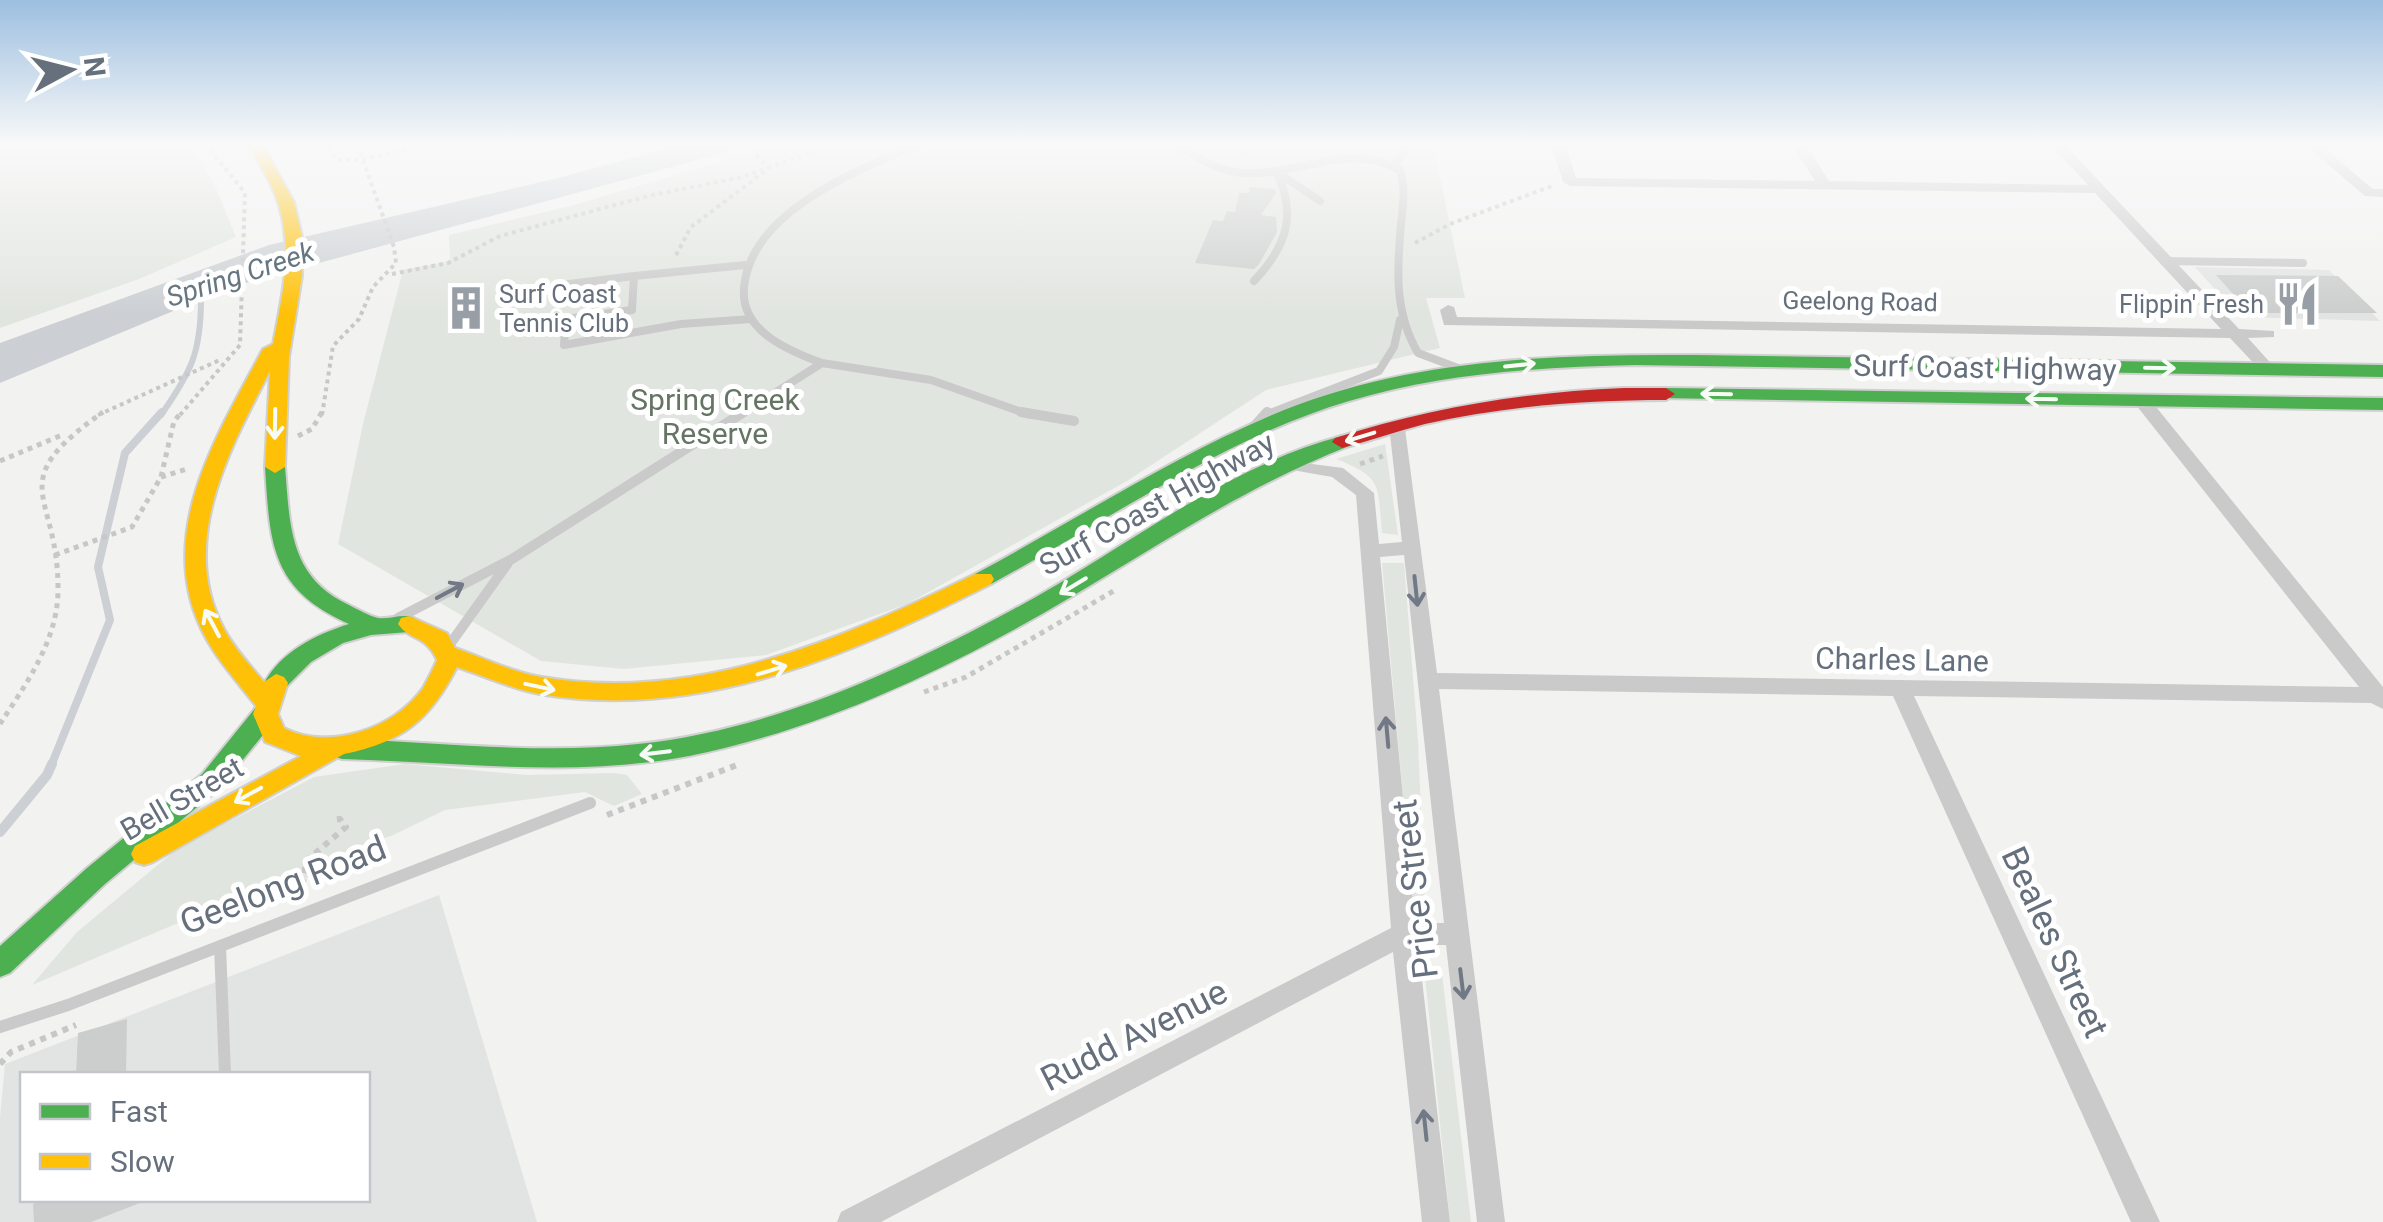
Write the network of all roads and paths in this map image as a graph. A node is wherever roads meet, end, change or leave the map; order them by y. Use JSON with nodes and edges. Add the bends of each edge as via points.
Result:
{"nodes":[{"id":1,"x":245,"y":200,"type":"edge"},
{"id":2,"x":286,"y":200,"type":"edge"},
{"id":3,"x":376,"y":200,"type":"edge"},
{"id":4,"x":642,"y":200,"type":"edge"},
{"id":5,"x":731,"y":200,"type":"edge"},
{"id":6,"x":811,"y":200,"type":"edge"},
{"id":7,"x":1290,"y":200,"type":"edge"},
{"id":8,"x":1404,"y":200,"type":"edge"},
{"id":9,"x":1510,"y":200,"type":"edge"},
{"id":10,"x":2106,"y":200,"type":"edge"},
{"id":11,"x":1401,"y":250,"type":"junction"},
{"id":12,"x":2164,"y":260,"type":"junction"},
{"id":13,"x":676,"y":263,"type":"dead end"},
{"id":14,"x":2304,"y":263,"type":"dead end"},
{"id":15,"x":745,"y":266,"type":"junction"},
{"id":16,"x":389,"y":274,"type":"junction"},
{"id":17,"x":634,"y":276,"type":"junction"},
{"id":18,"x":1254,"y":281,"type":"dead end"},
{"id":19,"x":561,"y":285,"type":"dead end"},
{"id":20,"x":1401,"y":317,"type":"junction"},
{"id":21,"x":751,"y":319,"type":"junction"},
{"id":22,"x":1450,"y":322,"type":"dead end"},
{"id":23,"x":284,"y":327,"type":"junction"},
{"id":24,"x":2233,"y":334,"type":"junction"},
{"id":25,"x":2268,"y":334,"type":"dead end"},
{"id":26,"x":225,"y":358,"type":"junction"},
{"id":27,"x":822,"y":363,"type":"junction"},
{"id":28,"x":2113,"y":367,"type":"junction"},
{"id":29,"x":2268,"y":369,"type":"junction"},
{"id":30,"x":1469,"y":370,"type":"junction"},
{"id":31,"x":2383,"y":371,"type":"edge"},
{"id":32,"x":2142,"y":401,"type":"junction"},
{"id":33,"x":2305,"y":402,"type":"junction"},
{"id":34,"x":2383,"y":404,"type":"edge"},
{"id":35,"x":1074,"y":421,"type":"dead end"},
{"id":36,"x":72,"y":431,"type":"junction"},
{"id":37,"x":1248,"y":433,"type":"junction"},
{"id":38,"x":1399,"y":437,"type":"junction"},
{"id":39,"x":274,"y":443,"type":"junction"},
{"id":40,"x":42,"y":455,"type":"dead end"},
{"id":41,"x":0,"y":461,"type":"edge"},
{"id":42,"x":1286,"y":464,"type":"junction"},
{"id":43,"x":196,"y":466,"type":"dead end"},
{"id":44,"x":1340,"y":474,"type":"junction"},
{"id":45,"x":161,"y":477,"type":"junction"},
{"id":46,"x":33,"y":501,"type":"dead end"},
{"id":47,"x":1412,"y":548,"type":"junction"},
{"id":48,"x":1372,"y":551,"type":"junction"},
{"id":49,"x":55,"y":555,"type":"junction"},
{"id":50,"x":512,"y":558,"type":"junction"},
{"id":51,"x":1122,"y":586,"type":"dead end"},
{"id":52,"x":380,"y":624,"type":"junction"},
{"id":53,"x":448,"y":652,"type":"junction"},
{"id":54,"x":1426,"y":681,"type":"junction"},
{"id":55,"x":1900,"y":691,"type":"junction"},
{"id":56,"x":915,"y":696,"type":"dead end"},
{"id":57,"x":2380,"y":699,"type":"edge"},
{"id":58,"x":266,"y":708,"type":"junction"},
{"id":59,"x":0,"y":724,"type":"edge"},
{"id":60,"x":338,"y":750,"type":"junction"},
{"id":61,"x":742,"y":763,"type":"dead end"},
{"id":62,"x":590,"y":803,"type":"dead end"},
{"id":63,"x":599,"y":818,"type":"dead end"},
{"id":64,"x":331,"y":820,"type":"dead end"},
{"id":65,"x":62,"y":906,"type":"junction"},
{"id":66,"x":302,"y":915,"type":"junction"},
{"id":67,"x":1404,"y":934,"type":"junction"},
{"id":68,"x":1456,"y":934,"type":"junction"},
{"id":69,"x":220,"y":946,"type":"junction"},
{"id":70,"x":0,"y":964,"type":"edge"},
{"id":71,"x":81,"y":1024,"type":"dead end"},
{"id":72,"x":0,"y":1027,"type":"edge"},
{"id":73,"x":0,"y":1064,"type":"edge"},
{"id":74,"x":225,"y":1072,"type":"edge"},
{"id":75,"x":850,"y":1222,"type":"edge"},
{"id":76,"x":1436,"y":1222,"type":"edge"},
{"id":77,"x":1491,"y":1222,"type":"edge"},
{"id":78,"x":2146,"y":1222,"type":"edge"}],
"edges":[{"from":1,"to":26,"type":"path","via":[[240,345]]},
{"from":2,"to":23,"type":"main road","via":[[295,277]]},
{"from":3,"to":16,"type":"path","via":[[394,247]]},
{"from":4,"to":16,"type":"path","via":[[500,236],[448,263]]},
{"from":5,"to":13,"type":"path","via":[[688,231]]},
{"from":6,"to":15,"type":"lane","via":[[761,239]]},
{"from":7,"to":18,"type":"lane","via":[[1289,228]]},
{"from":8,"to":11,"type":"lane"},
{"from":9,"to":11,"type":"path"},
{"from":10,"to":12,"type":"street"},
{"from":11,"to":20,"type":"lane"},
{"from":12,"to":14,"type":"lane"},
{"from":12,"to":24,"type":"street"},
{"from":15,"to":17,"type":"lane"},
{"from":15,"to":21,"type":"lane","via":[[743,295]]},
{"from":16,"to":39,"type":"path","via":[[333,346],[317,424]]},
{"from":17,"to":19,"type":"lane"},
{"from":17,"to":21,"type":"lane","via":[[632,310],[566,319],[564,346],[690,321]]},
{"from":20,"to":30,"type":"lane","via":[[1418,353]]},
{"from":20,"to":37,"type":"lane","via":[[1379,371],[1267,412]]},
{"from":21,"to":27,"type":"lane","via":[[774,341]]},
{"from":22,"to":24,"type":"street","name":"Geelong Road"},
{"from":23,"to":39,"type":"main road","one_way":true},
{"from":58,"to":23,"type":"main road","one_way":true,"via":[[208,620],[194,553],[216,463]]},
{"from":24,"to":25,"type":"street","name":"Geelong Road"},
{"from":24,"to":29,"type":"street"},
{"from":26,"to":36,"type":"path","via":[[126,399]]},
{"from":26,"to":45,"type":"path","via":[[174,421]]},
{"from":27,"to":35,"type":"lane","via":[[932,380],[1016,413]]},
{"from":27,"to":50,"type":"lane"},
{"from":28,"to":29,"type":"main road","name":"Surf Coast Highway","one_way":true},
{"from":30,"to":28,"type":"main road","name":"Surf Coast Highway","one_way":true,"via":[[1615,360]]},
{"from":28,"to":32,"type":"main road"},
{"from":29,"to":31,"type":"main road","name":"Surf Coast Highway"},
{"from":29,"to":33,"type":"main road"},
{"from":30,"to":37,"type":"main road","name":"Surf Coast Highway","via":[[1369,389]]},
{"from":32,"to":33,"type":"main road","name":"Surf Coast Highway"},
{"from":32,"to":38,"type":"main road","name":"Surf Coast Highway","one_way":true,"via":[[1609,392],[1497,402]]},
{"from":32,"to":57,"type":"street"},
{"from":33,"to":34,"type":"main road","name":"Surf Coast Highway"},
{"from":36,"to":40,"type":"path"},
{"from":36,"to":41,"type":"path"},
{"from":53,"to":37,"type":"main road","name":"Surf Coast Highway","one_way":true,"via":[[528,685],[590,694],[676,690],[761,673],[914,615]]},
{"from":38,"to":42,"type":"main road","name":"Surf Coast Highway","one_way":true},
{"from":38,"to":44,"type":"path"},
{"from":38,"to":47,"type":"street","name":"Price Street"},
{"from":39,"to":52,"type":"main road","via":[[293,568],[313,592]]},
{"from":42,"to":44,"type":"street"},
{"from":42,"to":60,"type":"main road","name":"Surf Coast Highway","one_way":true,"via":[[967,642],[733,736],[592,758]]},
{"from":43,"to":45,"type":"path"},
{"from":44,"to":48,"type":"street","name":"Price Street","via":[[1365,493]]},
{"from":45,"to":49,"type":"path","via":[[124,531]]},
{"from":46,"to":49,"type":"path"},
{"from":47,"to":48,"type":"street"},
{"from":47,"to":54,"type":"street","name":"Price Street","one_way":true},
{"from":67,"to":48,"type":"street","name":"Price Street","one_way":true},
{"from":49,"to":59,"type":"path","via":[[50,643]]},
{"from":52,"to":50,"type":"lane","one_way":true},
{"from":50,"to":53,"type":"lane"},
{"from":51,"to":56,"type":"path","via":[[966,676]]},
{"from":52,"to":53,"type":"main road","via":[[426,629]]},
{"from":52,"to":58,"type":"main road","via":[[304,654],[274,686]]},
{"from":53,"to":60,"type":"main road","via":[[448,673],[421,711],[371,741]]},
{"from":54,"to":55,"type":"street","name":"Charles Lane"},
{"from":54,"to":68,"type":"street","name":"Price Street"},
{"from":55,"to":57,"type":"street","name":"Charles Lane"},
{"from":55,"to":78,"type":"street","name":"Beales Street"},
{"from":58,"to":60,"type":"main road","via":[[270,729],[282,742]]},
{"from":58,"to":65,"type":"main road","name":"Bell Street","via":[[211,781]]},
{"from":60,"to":65,"type":"main road","name":"Bell Street","one_way":true},
{"from":61,"to":63,"type":"path"},
{"from":62,"to":66,"type":"lane","name":"Geelong Road"},
{"from":64,"to":66,"type":"path","via":[[343,820],[346,828],[303,861]]},
{"from":65,"to":70,"type":"main road","name":"Bell Street"},
{"from":66,"to":69,"type":"lane","name":"Geelong Road"},
{"from":67,"to":68,"type":"street","name":"Rudd Avenue"},
{"from":67,"to":75,"type":"street","name":"Rudd Avenue"},
{"from":76,"to":67,"type":"street","name":"Price Street","one_way":true},
{"from":68,"to":77,"type":"street","name":"Price Street","one_way":true},
{"from":69,"to":72,"type":"lane","name":"Geelong Road"},
{"from":69,"to":74,"type":"lane"},
{"from":71,"to":73,"type":"path","via":[[11,1052]]}]}
